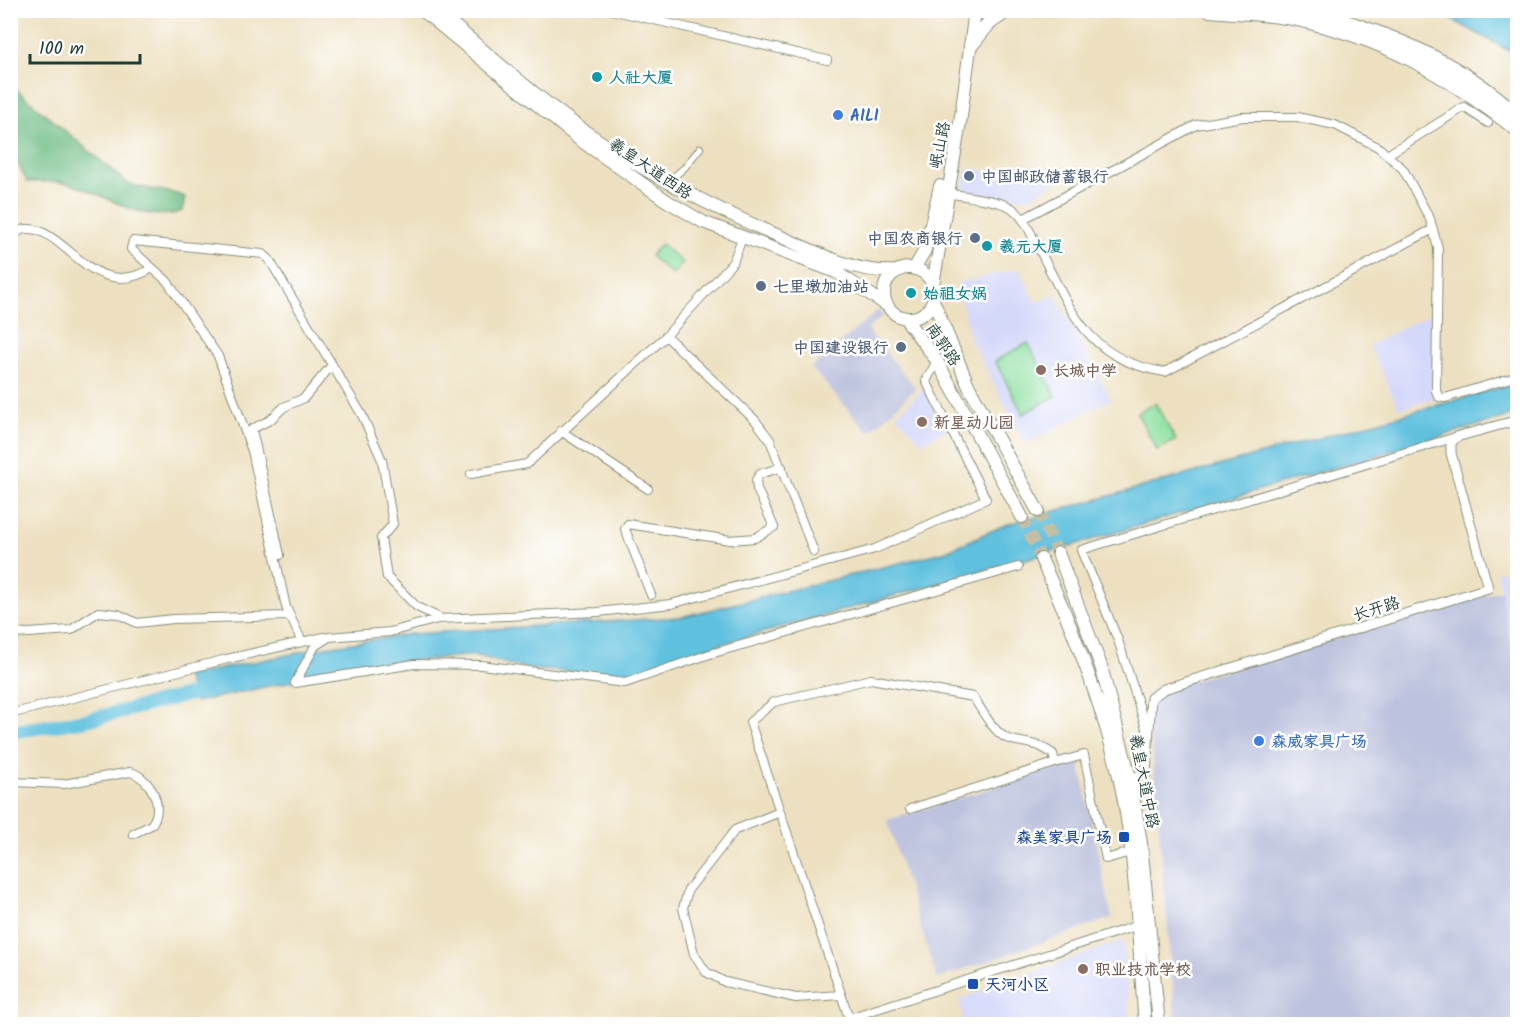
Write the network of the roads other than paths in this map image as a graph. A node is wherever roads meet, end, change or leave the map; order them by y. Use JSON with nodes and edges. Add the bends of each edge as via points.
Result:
{"nodes":[{"id":1,"x":423,"y":10,"type":"edge"},
{"id":2,"x":436,"y":10,"type":"edge"},
{"id":3,"x":611,"y":10,"type":"edge"},
{"id":4,"x":967,"y":10,"type":"edge"},
{"id":5,"x":975,"y":10,"type":"edge"},
{"id":6,"x":1008,"y":10,"type":"edge"},
{"id":7,"x":1210,"y":10,"type":"edge"},
{"id":8,"x":1306,"y":10,"type":"edge"},
{"id":9,"x":971,"y":45,"type":"junction"},
{"id":10,"x":827,"y":60,"type":"dead end"},
{"id":11,"x":1518,"y":116,"type":"edge"},
{"id":12,"x":1488,"y":123,"type":"dead end"},
{"id":13,"x":1518,"y":130,"type":"edge"},
{"id":14,"x":700,"y":148,"type":"dead end"},
{"id":15,"x":1387,"y":155,"type":"junction"},
{"id":16,"x":667,"y":182,"type":"junction"},
{"id":17,"x":946,"y":193,"type":"junction"},
{"id":18,"x":1023,"y":219,"type":"junction"},
{"id":19,"x":1433,"y":228,"type":"junction"},
{"id":20,"x":10,"y":238,"type":"edge"},
{"id":21,"x":742,"y":238,"type":"junction"},
{"id":22,"x":152,"y":268,"type":"junction"},
{"id":23,"x":914,"y":269,"type":"junction"},
{"id":24,"x":898,"y":271,"type":"junction"},
{"id":25,"x":933,"y":285,"type":"junction"},
{"id":26,"x":933,"y":300,"type":"junction"},
{"id":27,"x":888,"y":306,"type":"junction"},
{"id":28,"x":905,"y":318,"type":"junction"},
{"id":29,"x":666,"y":336,"type":"junction"},
{"id":30,"x":937,"y":361,"type":"junction"},
{"id":31,"x":332,"y":364,"type":"junction"},
{"id":32,"x":1518,"y":376,"type":"edge"},
{"id":33,"x":1518,"y":420,"type":"edge"},
{"id":34,"x":561,"y":431,"type":"junction"},
{"id":35,"x":1456,"y":437,"type":"junction"},
{"id":36,"x":782,"y":467,"type":"junction"},
{"id":37,"x":471,"y":474,"type":"dead end"},
{"id":38,"x":648,"y":489,"type":"dead end"},
{"id":39,"x":1038,"y":511,"type":"tunnel mouth"},
{"id":40,"x":1022,"y":517,"type":"tunnel mouth"},
{"id":41,"x":814,"y":552,"type":"dead end"},
{"id":42,"x":1058,"y":553,"type":"tunnel mouth"},
{"id":43,"x":1041,"y":559,"type":"tunnel mouth"},
{"id":44,"x":1018,"y":567,"type":"dead end"},
{"id":45,"x":651,"y":595,"type":"dead end"},
{"id":46,"x":290,"y":616,"type":"junction"},
{"id":47,"x":442,"y":619,"type":"junction"},
{"id":48,"x":10,"y":631,"type":"edge"},
{"id":49,"x":308,"y":643,"type":"junction"},
{"id":50,"x":10,"y":714,"type":"edge"},
{"id":51,"x":1147,"y":731,"type":"junction"},
{"id":52,"x":1055,"y":763,"type":"junction"},
{"id":53,"x":1130,"y":778,"type":"junction"},
{"id":54,"x":10,"y":782,"type":"edge"},
{"id":55,"x":910,"y":809,"type":"dead end"},
{"id":56,"x":780,"y":812,"type":"junction"},
{"id":57,"x":133,"y":834,"type":"dead end"},
{"id":58,"x":1136,"y":851,"type":"junction"},
{"id":59,"x":1142,"y":924,"type":"junction"},
{"id":60,"x":841,"y":994,"type":"junction"},
{"id":61,"x":850,"y":1021,"type":"edge"},
{"id":62,"x":1145,"y":1024,"type":"edge"},
{"id":63,"x":1159,"y":1024,"type":"edge"}],
"edges":[{"from":1,"to":21,"type":"main road","name":"羲皇大道西路","via":[[580,140],[667,201]]},
{"from":2,"to":16,"type":"main road","name":"羲皇大道西路","via":[[588,133]]},
{"from":3,"to":10,"type":"street"},
{"from":4,"to":23,"type":"main road","name":"岷山路","via":[[953,116],[932,226]]},
{"from":5,"to":9,"type":"main road","name":"岷山路"},
{"from":6,"to":9,"type":"highway"},
{"from":7,"to":13,"type":"highway","via":[[1296,19],[1356,35],[1410,57],[1461,87]]},
{"from":8,"to":11,"type":"highway","via":[[1415,47],[1466,75]]},
{"from":9,"to":17,"type":"main road","name":"岷山路"},
{"from":12,"to":15,"type":"street","via":[[1464,107]]},
{"from":14,"to":16,"type":"street"},
{"from":15,"to":18,"type":"street","via":[[1335,125],[1297,117],[1243,117],[1196,125]]},
{"from":15,"to":19,"type":"street","via":[[1404,169]]},
{"from":16,"to":24,"type":"main road","name":"羲皇大道西路","via":[[717,209],[844,264],[870,272]]},
{"from":17,"to":18,"type":"street","via":[[1012,207]]},
{"from":17,"to":25,"type":"main road","name":"岷山路"},
{"from":18,"to":19,"type":"street","via":[[1068,304],[1091,338],[1121,360],[1165,372]]},
{"from":19,"to":32,"type":"street","via":[[1438,248],[1439,397]]},
{"from":20,"to":22,"type":"street","via":[[21,230],[38,231],[106,275],[132,278]]},
{"from":21,"to":27,"type":"main road","name":"羲皇大道西路","via":[[828,268]]},
{"from":21,"to":29,"type":"street","via":[[733,262]]},
{"from":22,"to":31,"type":"street","via":[[131,249],[132,242],[263,254]]},
{"from":22,"to":46,"type":"street","via":[[167,282],[218,356],[252,451]]},
{"from":23,"to":24,"type":"main road"},
{"from":23,"to":25,"type":"main road"},
{"from":24,"to":27,"type":"main road","via":[[885,286]]},
{"from":25,"to":26,"type":"main road"},
{"from":26,"to":28,"type":"main road","via":[[920,316]]},
{"from":26,"to":39,"type":"main road","via":[[969,387]]},
{"from":27,"to":28,"type":"main road"},
{"from":28,"to":30,"type":"main road","name":"南郭路"},
{"from":29,"to":34,"type":"street"},
{"from":29,"to":36,"type":"street","via":[[755,420],[770,440]]},
{"from":30,"to":40,"type":"main road","name":"南郭路"},
{"from":30,"to":47,"type":"street","via":[[926,381],[986,500],[875,549],[671,604],[598,612]]},
{"from":31,"to":47,"type":"street","via":[[362,415],[382,460],[393,524],[381,538],[387,577],[417,607]]},
{"from":31,"to":49,"type":"street","via":[[304,398],[252,429],[294,618]]},
{"from":33,"to":35,"type":"street"},
{"from":34,"to":37,"type":"street","via":[[527,464]]},
{"from":34,"to":38,"type":"street"},
{"from":35,"to":51,"type":"street","name":"长开路","via":[[1451,442],[1451,453],[1488,588],[1164,689],[1150,698]]},
{"from":35,"to":51,"type":"street","via":[[1081,550],[1118,640]]},
{"from":36,"to":41,"type":"street"},
{"from":36,"to":45,"type":"street","via":[[760,474],[756,480],[774,527],[754,538],[730,540],[628,524],[625,529]]},
{"from":42,"to":53,"type":"main road","name":"羲皇大道中路","via":[[1101,666]]},
{"from":43,"to":58,"type":"main road","name":"羲皇大道中路","via":[[1087,671],[1114,754]]},
{"from":44,"to":49,"type":"street","via":[[710,654],[625,683],[481,664],[414,664],[295,683]]},
{"from":46,"to":48,"type":"street","via":[[136,623],[118,614],[98,612],[71,630],[15,634]]},
{"from":46,"to":49,"type":"street"},
{"from":47,"to":49,"type":"street","via":[[390,632],[329,637]]},
{"from":49,"to":50,"type":"street"},
{"from":51,"to":53,"type":"street","name":"长开路","via":[[1146,774]]},
{"from":52,"to":55,"type":"street"},
{"from":52,"to":56,"type":"street","via":[[1053,754],[1036,742],[1011,740],[1002,735],[973,697],[871,679],[774,702],[750,722]]},
{"from":52,"to":58,"type":"street","via":[[1084,755],[1106,859]]},
{"from":53,"to":58,"type":"main road","name":"羲皇大道中路"},
{"from":54,"to":57,"type":"street","via":[[64,784],[136,773],[151,788],[157,811],[151,825]]},
{"from":56,"to":60,"type":"street"},
{"from":56,"to":60,"type":"street","via":[[735,830],[688,890],[683,909],[694,954],[706,972],[725,982],[796,998]]},
{"from":58,"to":59,"type":"main road","name":"羲皇大道中路"},
{"from":59,"to":61,"type":"street"},
{"from":59,"to":62,"type":"main road","name":"羲皇大道中路"},
{"from":59,"to":63,"type":"main road","name":"羲皇大道中路","via":[[1156,973]]},
{"from":60,"to":61,"type":"street"}]}
